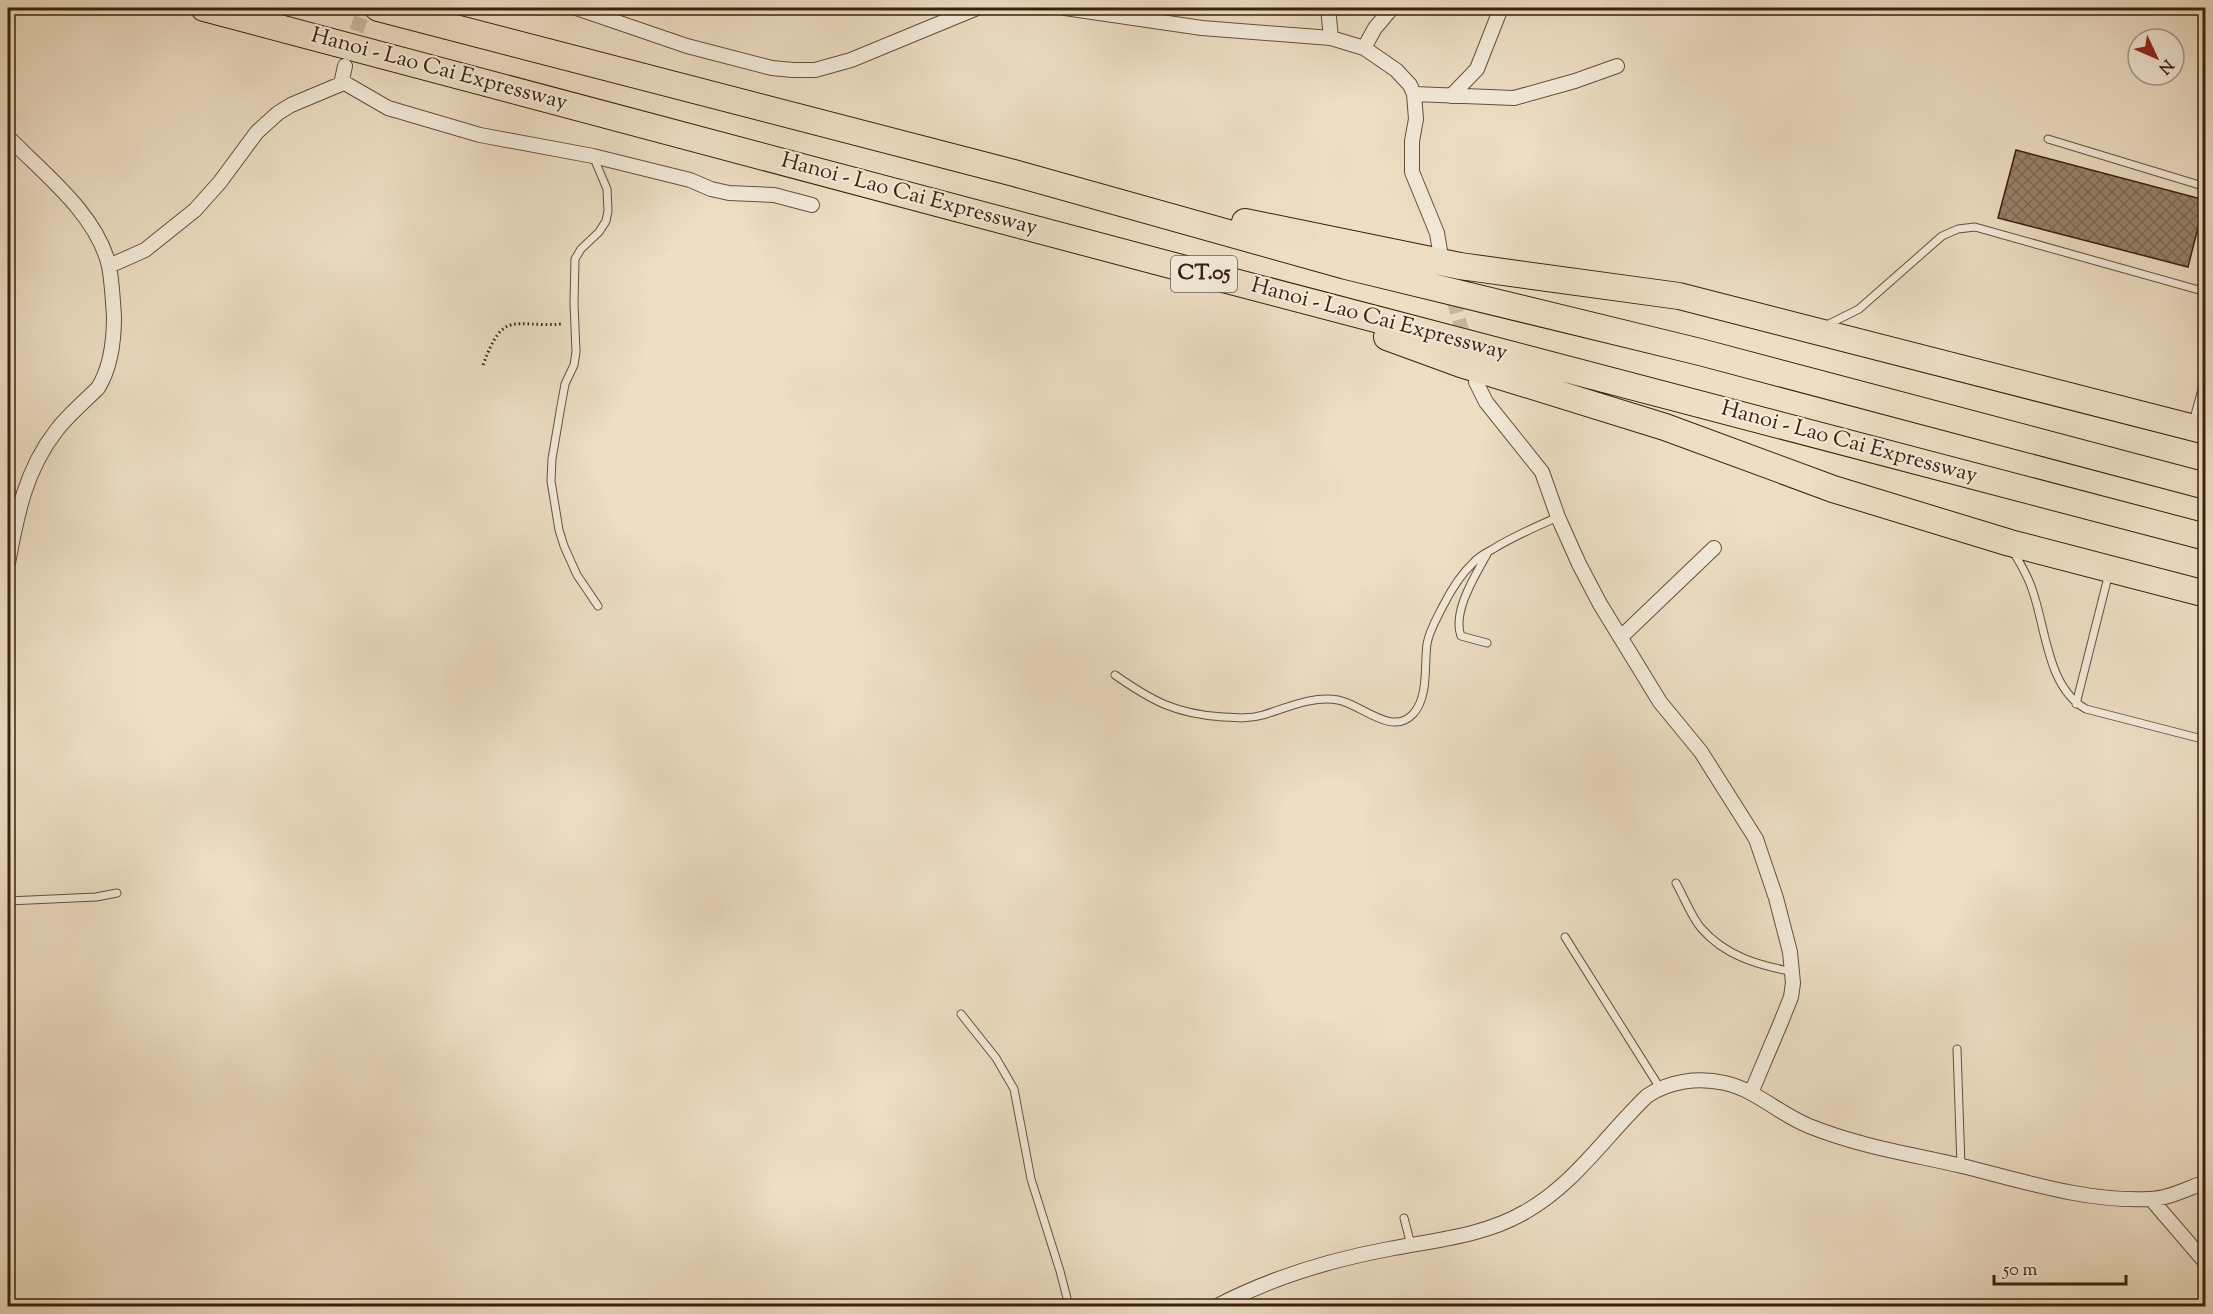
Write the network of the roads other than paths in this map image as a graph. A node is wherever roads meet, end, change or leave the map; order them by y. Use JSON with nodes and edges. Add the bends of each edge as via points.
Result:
{"nodes":[{"id":1,"x":204,"y":8,"type":"edge"},
{"id":2,"x":378,"y":8,"type":"edge"},
{"id":3,"x":582,"y":8,"type":"edge"},
{"id":4,"x":977,"y":8,"type":"edge"},
{"id":5,"x":1065,"y":8,"type":"edge"},
{"id":6,"x":1328,"y":8,"type":"edge"},
{"id":7,"x":1389,"y":8,"type":"edge"},
{"id":8,"x":1501,"y":8,"type":"edge"},
{"id":9,"x":1331,"y":38,"type":"junction"},
{"id":10,"x":1364,"y":48,"type":"junction"},
{"id":11,"x":345,"y":66,"type":"tunnel mouth"},
{"id":12,"x":1617,"y":66,"type":"dead end"},
{"id":13,"x":343,"y":82,"type":"junction"},
{"id":14,"x":1414,"y":94,"type":"junction"},
{"id":15,"x":1450,"y":96,"type":"junction"},
{"id":16,"x":8,"y":137,"type":"edge"},
{"id":17,"x":2048,"y":139,"type":"dead end"},
{"id":18,"x":593,"y":156,"type":"junction"},
{"id":19,"x":1014,"y":174,"type":"junction"},
{"id":20,"x":2205,"y":187,"type":"edge"},
{"id":21,"x":812,"y":205,"type":"dead end"},
{"id":22,"x":1440,"y":251,"type":"tunnel mouth"},
{"id":23,"x":109,"y":266,"type":"junction"},
{"id":24,"x":1223,"y":279,"type":"junction"},
{"id":25,"x":2205,"y":292,"type":"edge"},
{"id":26,"x":1815,"y":329,"type":"junction"},
{"id":27,"x":2205,"y":375,"type":"edge"},
{"id":28,"x":1476,"y":382,"type":"dead end"},
{"id":29,"x":2199,"y":429,"type":"edge"},
{"id":30,"x":2205,"y":486,"type":"edge"},
{"id":31,"x":1558,"y":517,"type":"junction"},
{"id":32,"x":2205,"y":537,"type":"edge"},
{"id":33,"x":2010,"y":543,"type":"junction"},
{"id":34,"x":1714,"y":548,"type":"dead end"},
{"id":35,"x":1488,"y":552,"type":"junction"},
{"id":36,"x":8,"y":563,"type":"edge"},
{"id":37,"x":2109,"y":569,"type":"junction"},
{"id":38,"x":2205,"y":594,"type":"edge"},
{"id":39,"x":598,"y":606,"type":"dead end"},
{"id":40,"x":1621,"y":637,"type":"junction"},
{"id":41,"x":1488,"y":643,"type":"dead end"},
{"id":42,"x":1114,"y":675,"type":"dead end"},
{"id":43,"x":2076,"y":704,"type":"junction"},
{"id":44,"x":2205,"y":740,"type":"edge"},
{"id":45,"x":1676,"y":883,"type":"dead end"},
{"id":46,"x":117,"y":893,"type":"dead end"},
{"id":47,"x":8,"y":901,"type":"edge"},
{"id":48,"x":1565,"y":937,"type":"dead end"},
{"id":49,"x":1793,"y":972,"type":"junction"},
{"id":50,"x":961,"y":1014,"type":"dead end"},
{"id":51,"x":1957,"y":1049,"type":"dead end"},
{"id":52,"x":1660,"y":1088,"type":"junction"},
{"id":53,"x":1751,"y":1093,"type":"junction"},
{"id":54,"x":1961,"y":1166,"type":"junction"},
{"id":55,"x":2205,"y":1182,"type":"edge"},
{"id":56,"x":2151,"y":1199,"type":"junction"},
{"id":57,"x":1404,"y":1218,"type":"dead end"},
{"id":58,"x":1411,"y":1245,"type":"junction"},
{"id":59,"x":2205,"y":1263,"type":"edge"},
{"id":60,"x":1069,"y":1306,"type":"edge"},
{"id":61,"x":1217,"y":1306,"type":"edge"}],
"edges":[{"from":1,"to":24,"type":"highway","name":"Hanoi - Lao Cai Expressway","number":"CT.05"},
{"from":2,"to":19,"type":"highway","name":"Hanoi - Lao Cai Expressway","number":"CT.05"},
{"from":3,"to":4,"type":"street","via":[[687,46],[772,68],[814,70],[878,50]]},
{"from":5,"to":9,"type":"street","via":[[1202,28]]},
{"from":6,"to":9,"type":"street"},
{"from":7,"to":10,"type":"street"},
{"from":8,"to":15,"type":"street","via":[[1477,69]]},
{"from":9,"to":10,"type":"street"},
{"from":10,"to":14,"type":"street","via":[[1400,74]]},
{"from":11,"to":13,"type":"street"},
{"from":12,"to":15,"type":"street","via":[[1514,98]]},
{"from":13,"to":18,"type":"street","via":[[388,108],[480,135]]},
{"from":13,"to":23,"type":"street","via":[[278,113],[257,132],[195,210],[145,249]]},
{"from":14,"to":15,"type":"street"},
{"from":14,"to":22,"type":"street","via":[[1413,172]]},
{"from":16,"to":23,"type":"street","via":[[86,217]]},
{"from":17,"to":20,"type":"lane"},
{"from":18,"to":21,"type":"street","via":[[690,180],[711,189],[774,195]]},
{"from":18,"to":39,"type":"lane","via":[[607,189],[608,211],[599,232],[575,259],[576,352],[565,384],[551,481],[564,546]]},
{"from":19,"to":26,"type":"highway","via":[[1460,266],[1678,296]]},
{"from":19,"to":30,"type":"highway","name":"Hanoi - Lao Cai Expressway","number":"CT.05","via":[[1346,266],[1700,352]]},
{"from":23,"to":36,"type":"street","via":[[114,334],[108,368],[98,388],[57,430],[30,473]]},
{"from":24,"to":32,"type":"highway","name":"Hanoi - Lao Cai Expressway","number":"CT.05"},
{"from":24,"to":33,"type":"highway","via":[[1461,364],[1665,427],[1833,489]]},
{"from":25,"to":26,"type":"lane","via":[[1975,227],[1942,236],[1859,309]]},
{"from":26,"to":29,"type":"highway"},
{"from":27,"to":29,"type":"lane"},
{"from":28,"to":31,"type":"street","via":[[1486,402],[1542,472]]},
{"from":31,"to":35,"type":"lane"},
{"from":31,"to":40,"type":"street"},
{"from":33,"to":37,"type":"highway"},
{"from":33,"to":43,"type":"lane","via":[[2031,586],[2056,674]]},
{"from":34,"to":40,"type":"street"},
{"from":35,"to":41,"type":"lane","via":[[1469,587],[1457,627],[1461,636]]},
{"from":35,"to":42,"type":"lane","via":[[1464,572],[1434,624],[1427,641],[1423,693],[1418,708],[1406,721],[1380,719],[1338,700],[1312,701],[1244,719],[1204,716],[1168,707]]},
{"from":37,"to":38,"type":"highway"},
{"from":37,"to":43,"type":"lane"},
{"from":40,"to":49,"type":"street","via":[[1660,702],[1701,752],[1756,839],[1776,898]]},
{"from":43,"to":44,"type":"lane","via":[[2086,710]]},
{"from":45,"to":49,"type":"lane","via":[[1701,928],[1730,952],[1755,964]]},
{"from":46,"to":47,"type":"lane"},
{"from":48,"to":52,"type":"lane"},
{"from":49,"to":53,"type":"street","via":[[1791,997]]},
{"from":50,"to":60,"type":"lane","via":[[996,1058],[1014,1089],[1031,1179]]},
{"from":51,"to":54,"type":"lane"},
{"from":52,"to":53,"type":"street","via":[[1708,1081]]},
{"from":52,"to":58,"type":"street","via":[[1628,1114],[1564,1182],[1525,1212],[1474,1232]]},
{"from":53,"to":54,"type":"street","via":[[1789,1118],[1811,1127]]},
{"from":54,"to":56,"type":"street","via":[[2047,1187],[2106,1197]]},
{"from":55,"to":56,"type":"street"},
{"from":56,"to":59,"type":"street"},
{"from":57,"to":58,"type":"lane"},
{"from":58,"to":61,"type":"street","via":[[1316,1267],[1257,1287]]}]}
